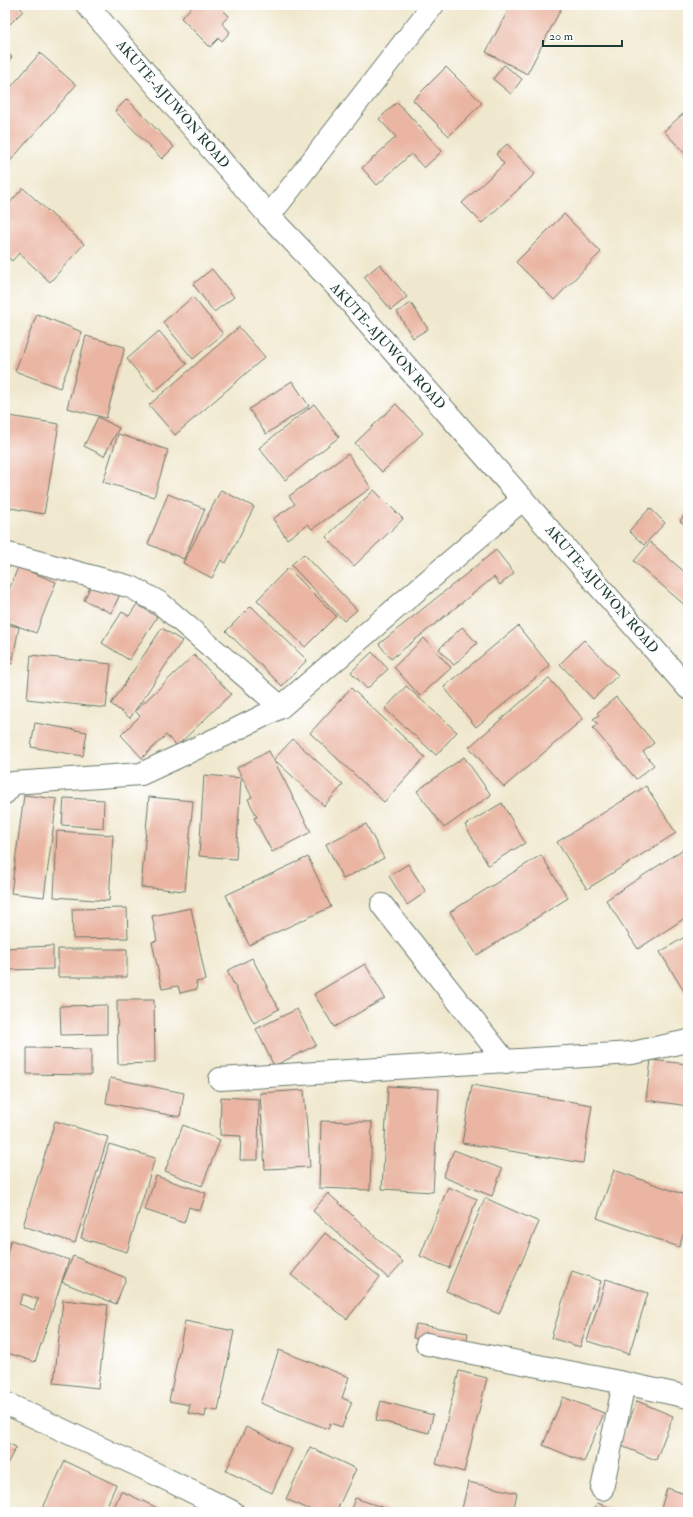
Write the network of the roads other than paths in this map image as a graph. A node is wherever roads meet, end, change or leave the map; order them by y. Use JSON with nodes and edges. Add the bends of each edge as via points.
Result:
{"nodes":[{"id":1,"x":87,"y":5,"type":"edge"},
{"id":2,"x":433,"y":5,"type":"edge"},
{"id":3,"x":269,"y":216,"type":"junction"},
{"id":4,"x":523,"y":498,"type":"junction"},
{"id":5,"x":5,"y":553,"type":"edge"},
{"id":6,"x":688,"y":688,"type":"edge"},
{"id":7,"x":281,"y":707,"type":"junction"},
{"id":8,"x":5,"y":793,"type":"edge"},
{"id":9,"x":382,"y":905,"type":"dead end"},
{"id":10,"x":688,"y":1041,"type":"edge"},
{"id":11,"x":506,"y":1062,"type":"junction"},
{"id":12,"x":220,"y":1080,"type":"dead end"},
{"id":13,"x":427,"y":1344,"type":"dead end"},
{"id":14,"x":624,"y":1382,"type":"junction"},
{"id":15,"x":688,"y":1397,"type":"edge"},
{"id":16,"x":5,"y":1403,"type":"edge"},
{"id":17,"x":602,"y":1489,"type":"dead end"},
{"id":18,"x":233,"y":1512,"type":"edge"}],
"edges":[{"from":1,"to":3,"type":"street","name":"AKUTE-AJUWON ROAD"},
{"from":2,"to":3,"type":"street"},
{"from":3,"to":4,"type":"street","name":"AKUTE-AJUWON ROAD","via":[[336,286]]},
{"from":4,"to":6,"type":"street","name":"AKUTE-AJUWON ROAD"},
{"from":4,"to":7,"type":"street"},
{"from":5,"to":7,"type":"street","via":[[131,587],[160,603]]},
{"from":7,"to":8,"type":"street","via":[[141,774],[13,783]]},
{"from":9,"to":11,"type":"street"},
{"from":10,"to":11,"type":"street","via":[[632,1053]]},
{"from":11,"to":12,"type":"street"},
{"from":13,"to":14,"type":"street"},
{"from":14,"to":15,"type":"street"},
{"from":14,"to":17,"type":"street"},
{"from":16,"to":18,"type":"street"}]}
